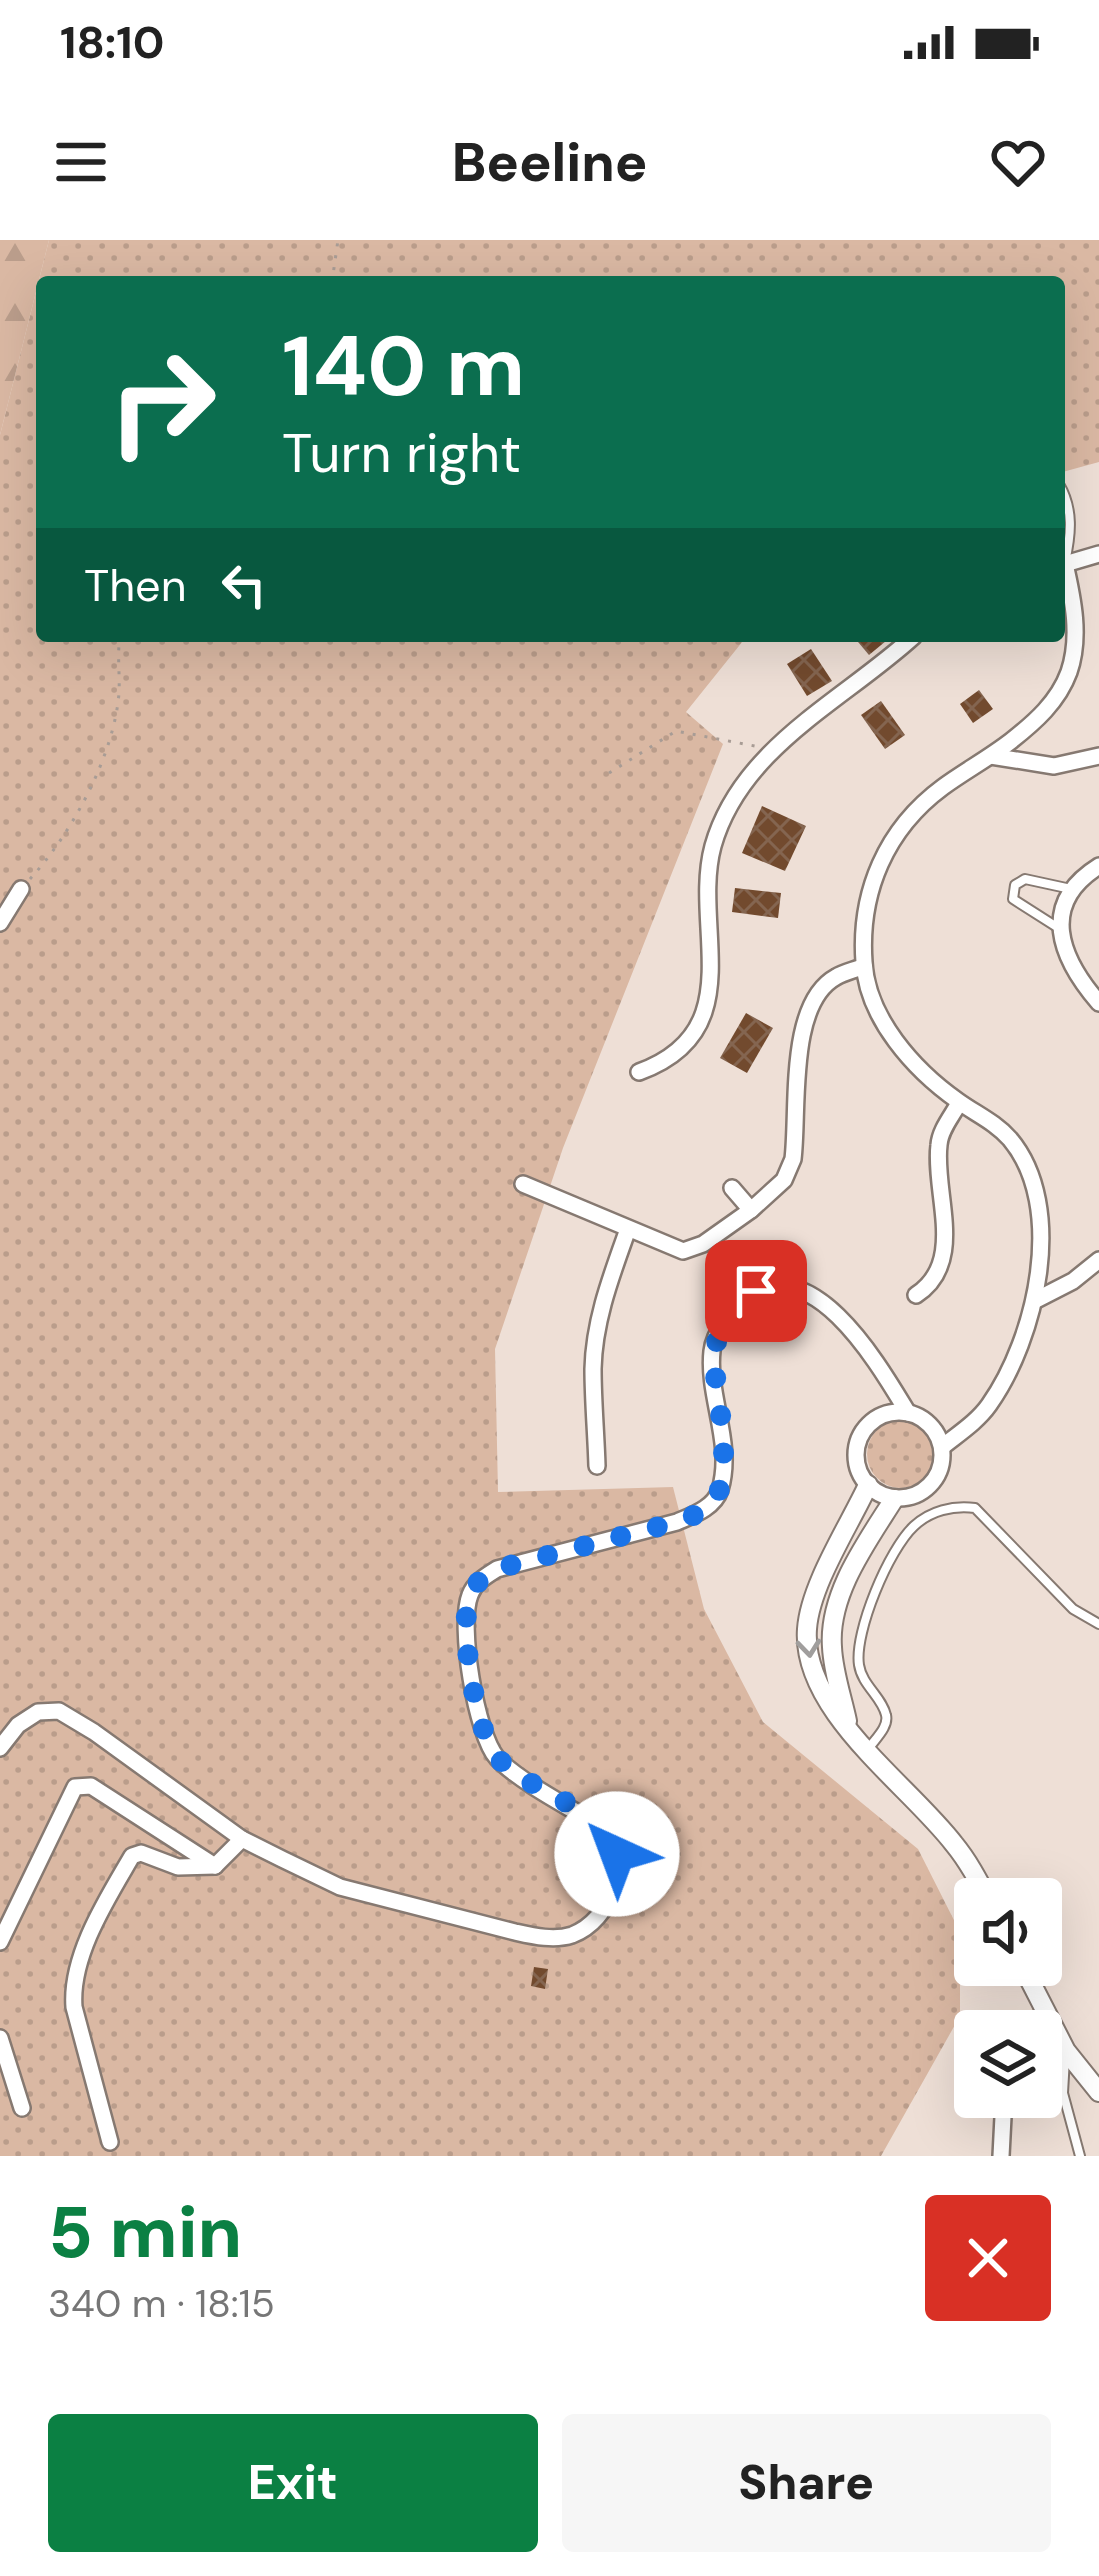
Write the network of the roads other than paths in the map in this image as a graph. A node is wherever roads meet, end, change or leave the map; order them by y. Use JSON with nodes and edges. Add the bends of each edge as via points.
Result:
{"nodes":[{"id":1,"x":1065,"y":497,"type":"edge"},
{"id":2,"x":1065,"y":554,"type":"edge"},
{"id":3,"x":1099,"y":554,"type":"edge"},
{"id":4,"x":1065,"y":563,"type":"edge"},
{"id":5,"x":1065,"y":573,"type":"edge"},
{"id":6,"x":907,"y":642,"type":"edge"},
{"id":7,"x":1099,"y":755,"type":"edge"},
{"id":8,"x":991,"y":756,"type":"junction"},
{"id":9,"x":1099,"y":866,"type":"edge"},
{"id":10,"x":21,"y":889,"type":"road end"},
{"id":11,"x":1072,"y":889,"type":"junction"},
{"id":12,"x":0,"y":923,"type":"edge"},
{"id":13,"x":1060,"y":929,"type":"junction"},
{"id":14,"x":864,"y":967,"type":"junction"},
{"id":15,"x":1099,"y":1003,"type":"edge"},
{"id":16,"x":639,"y":1072,"type":"dead end"},
{"id":17,"x":959,"y":1102,"type":"junction"},
{"id":18,"x":523,"y":1184,"type":"dead end"},
{"id":19,"x":732,"y":1187,"type":"dead end"},
{"id":20,"x":751,"y":1210,"type":"junction"},
{"id":21,"x":628,"y":1229,"type":"junction"},
{"id":22,"x":1099,"y":1260,"type":"edge"},
{"id":23,"x":916,"y":1295,"type":"dead end"},
{"id":24,"x":1034,"y":1301,"type":"junction"},
{"id":25,"x":908,"y":1413,"type":"junction"},
{"id":26,"x":942,"y":1448,"type":"junction"},
{"id":27,"x":597,"y":1466,"type":"dead end"},
{"id":28,"x":868,"y":1485,"type":"junction"},
{"id":29,"x":894,"y":1499,"type":"junction"},
{"id":30,"x":1099,"y":1624,"type":"edge"},
{"id":31,"x":848,"y":1726,"type":"junction"},
{"id":32,"x":0,"y":1748,"type":"edge"},
{"id":33,"x":868,"y":1749,"type":"junction"},
{"id":34,"x":242,"y":1839,"type":"junction"},
{"id":35,"x":215,"y":1866,"type":"junction"},
{"id":36,"x":975,"y":1878,"type":"edge"},
{"id":37,"x":0,"y":1942,"type":"edge"},
{"id":38,"x":0,"y":2038,"type":"edge"},
{"id":39,"x":1062,"y":2043,"type":"edge"},
{"id":40,"x":1066,"y":2050,"type":"junction"},
{"id":41,"x":1099,"y":2092,"type":"edge"},
{"id":42,"x":22,"y":2108,"type":"dead end"},
{"id":43,"x":1003,"y":2118,"type":"edge"},
{"id":44,"x":110,"y":2142,"type":"dead end"},
{"id":45,"x":1001,"y":2156,"type":"edge"},
{"id":46,"x":1080,"y":2156,"type":"edge"}],
"edges":[{"from":1,"to":2,"type":"lane"},
{"from":3,"to":4,"type":"street"},
{"from":5,"to":8,"type":"street","via":[[1075,605],[1062,688]]},
{"from":6,"to":16,"type":"street","via":[[742,784],[712,848],[713,968],[699,1023],[667,1060]]},
{"from":7,"to":8,"type":"street","via":[[1054,766]]},
{"from":8,"to":14,"type":"street","via":[[905,821],[885,852],[869,889]]},
{"from":9,"to":11,"type":"street"},
{"from":10,"to":12,"type":"street"},
{"from":11,"to":13,"type":"street"},
{"from":11,"to":13,"type":"lane","via":[[1025,879],[1015,885],[1013,899]]},
{"from":13,"to":15,"type":"street","via":[[1068,960]]},
{"from":14,"to":17,"type":"street","via":[[884,1024]]},
{"from":14,"to":20,"type":"street","via":[[834,977],[806,1015],[794,1159]]},
{"from":17,"to":23,"type":"street","via":[[938,1150],[945,1216],[938,1272]]},
{"from":17,"to":24,"type":"street","via":[[1012,1141],[1028,1168],[1040,1230]]},
{"from":18,"to":21,"type":"street"},
{"from":19,"to":20,"type":"street"},
{"from":20,"to":21,"type":"street","via":[[683,1251]]},
{"from":21,"to":27,"type":"street","via":[[597,1334]]},
{"from":22,"to":24,"type":"street"},
{"from":24,"to":26,"type":"street","via":[[999,1389]]},
{"from":25,"to":26,"type":"street","via":[[930,1426]]},
{"from":25,"to":28,"type":"street","via":[[864,1430],[856,1459]]},
{"from":25,"to":34,"type":"street","via":[[827,1304],[778,1285],[756,1291],[737,1305],[712,1350],[723,1433],[718,1496],[676,1522],[496,1569],[470,1593],[466,1623],[486,1741],[499,1761],[614,1842],[615,1881],[585,1928],[540,1937],[428,1910],[340,1886]]},
{"from":26,"to":29,"type":"street","via":[[930,1485]]},
{"from":28,"to":29,"type":"street"},
{"from":28,"to":31,"type":"street","one_way":true,"via":[[807,1628],[813,1678]]},
{"from":29,"to":31,"type":"street","via":[[834,1614],[834,1670]]},
{"from":30,"to":33,"type":"lane","via":[[1073,1609],[975,1508],[929,1516],[898,1548],[859,1645],[862,1675],[886,1714]]},
{"from":31,"to":33,"type":"street"},
{"from":32,"to":34,"type":"street","via":[[38,1712],[59,1711]]},
{"from":33,"to":36,"type":"street"},
{"from":34,"to":35,"type":"street"},
{"from":35,"to":37,"type":"street","via":[[83,1784],[69,1795]]},
{"from":35,"to":44,"type":"street","via":[[132,1856],[77,1964],[74,2007]]},
{"from":38,"to":42,"type":"street"},
{"from":39,"to":40,"type":"street"},
{"from":40,"to":41,"type":"street"},
{"from":40,"to":46,"type":"lane","via":[[1063,2093]]},
{"from":43,"to":45,"type":"street"}]}
